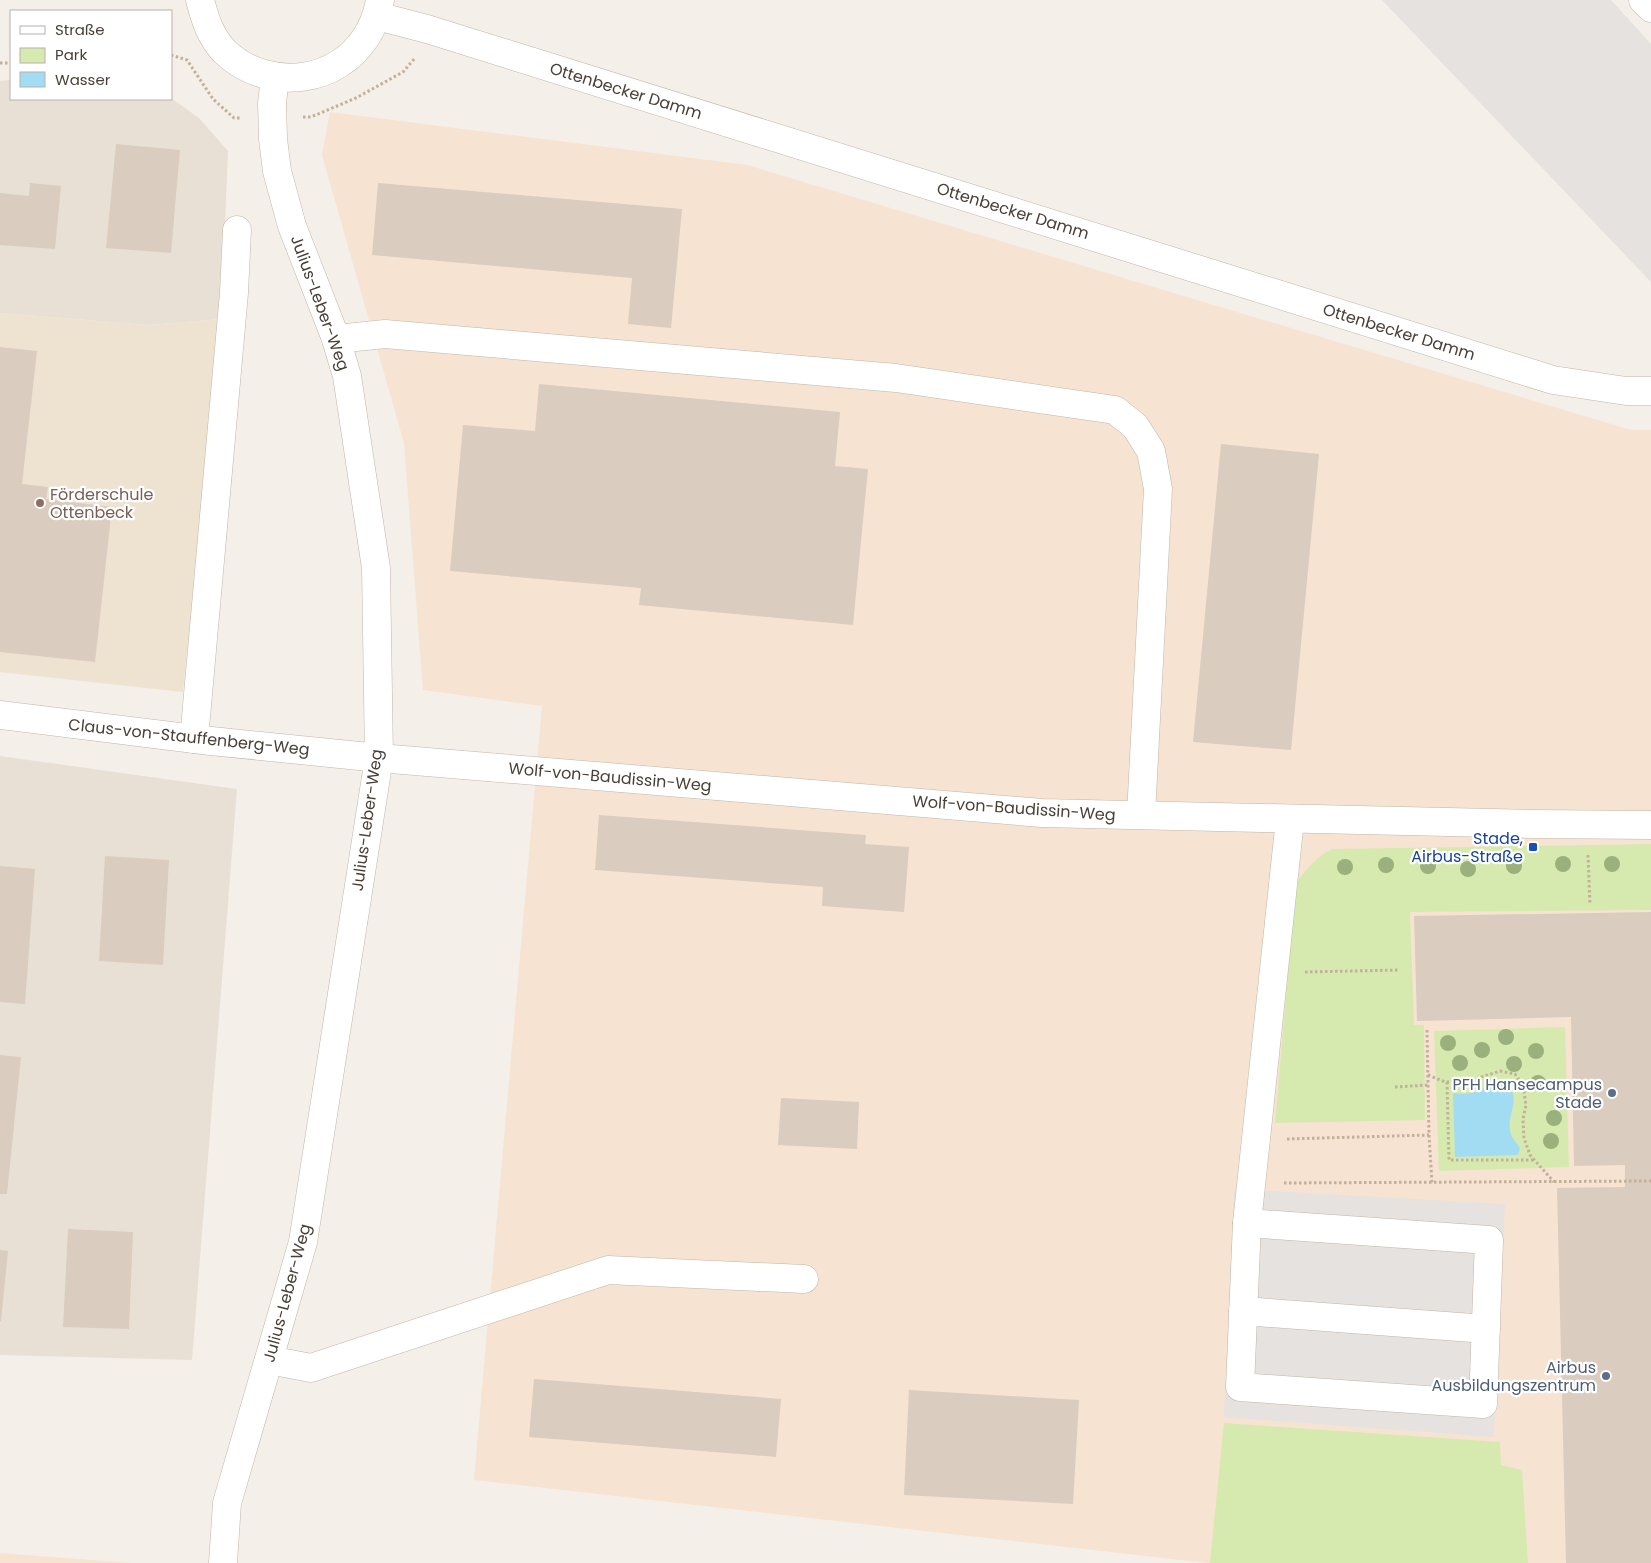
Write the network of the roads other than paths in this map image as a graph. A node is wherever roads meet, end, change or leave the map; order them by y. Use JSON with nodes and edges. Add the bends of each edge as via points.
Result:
{"nodes":[{"id":1,"x":200,"y":0,"type":"edge"},
{"id":2,"x":1643,"y":0,"type":"edge"},
{"id":3,"x":378,"y":8,"type":"edge"},
{"id":4,"x":1651,"y":8,"type":"edge"},
{"id":5,"x":275,"y":77,"type":"junction"},
{"id":6,"x":237,"y":230,"type":"dead end"},
{"id":7,"x":336,"y":339,"type":"junction"},
{"id":8,"x":1651,"y":392,"type":"edge"},
{"id":9,"x":0,"y":715,"type":"edge"},
{"id":10,"x":203,"y":740,"type":"junction"},
{"id":11,"x":378,"y":758,"type":"junction"},
{"id":12,"x":1141,"y":815,"type":"junction"},
{"id":13,"x":1290,"y":819,"type":"junction"},
{"id":14,"x":1651,"y":825,"type":"edge"},
{"id":15,"x":1247,"y":1223,"type":"junction"},
{"id":16,"x":804,"y":1279,"type":"dead end"},
{"id":17,"x":1243,"y":1311,"type":"junction"},
{"id":18,"x":1486,"y":1329,"type":"junction"},
{"id":19,"x":268,"y":1360,"type":"junction"},
{"id":20,"x":223,"y":1563,"type":"edge"}],
"edges":[{"from":1,"to":5,"type":"street","via":[[207,26],[225,52],[250,70]]},
{"from":2,"to":4,"type":"street"},
{"from":3,"to":5,"type":"street","via":[[362,44],[340,64],[311,76]]},
{"from":3,"to":8,"type":"street","name":"Ottenbecker Damm","via":[[436,32],[1553,380]]},
{"from":5,"to":7,"type":"street","name":"Julius-Leber-Weg","via":[[272,104],[277,171],[292,226]]},
{"from":6,"to":10,"type":"street"},
{"from":7,"to":11,"type":"street","name":"Julius-Leber-Weg","via":[[347,376],[376,568]]},
{"from":7,"to":12,"type":"street","via":[[385,334],[896,378],[1115,410],[1135,426],[1151,451],[1158,489]]},
{"from":9,"to":10,"type":"street","name":"Claus-von-Stauffenberg-Weg"},
{"from":10,"to":11,"type":"street","name":"Claus-von-Stauffenberg-Weg"},
{"from":11,"to":12,"type":"street","name":"Wolf-von-Baudissin-Weg","via":[[1032,812]]},
{"from":11,"to":19,"type":"street","name":"Julius-Leber-Weg","via":[[303,1242]]},
{"from":12,"to":13,"type":"street","name":"Wolf-von-Baudissin-Weg"},
{"from":13,"to":14,"type":"street","name":"Wolf-von-Baudissin-Weg"},
{"from":13,"to":15,"type":"street"},
{"from":15,"to":17,"type":"street"},
{"from":15,"to":18,"type":"street","via":[[1490,1240]]},
{"from":16,"to":19,"type":"street","via":[[608,1270],[311,1368]]},
{"from":17,"to":18,"type":"street"},
{"from":17,"to":18,"type":"street","via":[[1240,1387],[1249,1388],[1483,1404]]},
{"from":19,"to":20,"type":"street","name":"Julius-Leber-Weg","via":[[227,1503]]}]}
